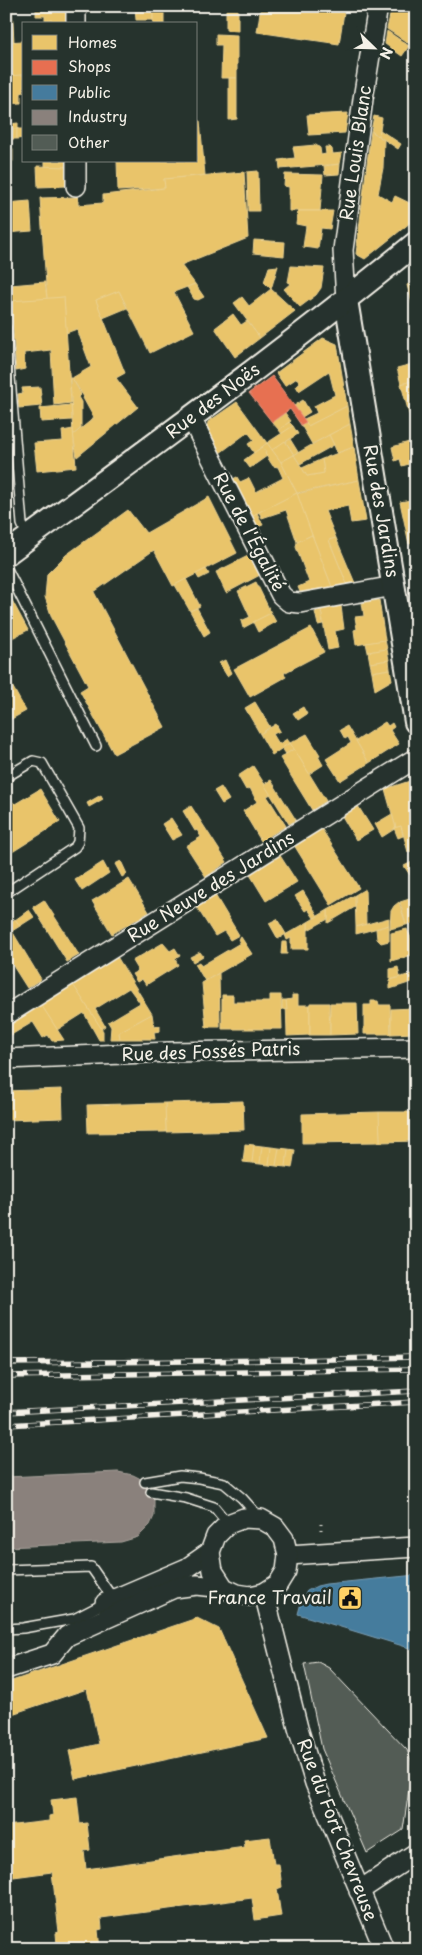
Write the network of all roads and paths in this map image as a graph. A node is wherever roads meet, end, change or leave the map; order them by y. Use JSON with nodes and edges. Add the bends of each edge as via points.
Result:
{"nodes":[{"id":1,"x":76,"y":6,"type":"edge"},
{"id":2,"x":378,"y":6,"type":"edge"},
{"id":3,"x":76,"y":22,"type":"edge"},
{"id":4,"x":76,"y":162,"type":"edge"},
{"id":5,"x":76,"y":186,"type":"dead end"},
{"id":6,"x":416,"y":243,"type":"edge"},
{"id":7,"x":346,"y":300,"type":"junction"},
{"id":8,"x":6,"y":328,"type":"edge"},
{"id":9,"x":191,"y":418,"type":"junction"},
{"id":10,"x":28,"y":538,"type":"junction"},
{"id":11,"x":6,"y":554,"type":"edge"},
{"id":12,"x":6,"y":567,"type":"edge"},
{"id":13,"x":394,"y":586,"type":"junction"},
{"id":14,"x":416,"y":722,"type":"edge"},
{"id":15,"x":96,"y":746,"type":"dead end"},
{"id":16,"x":416,"y":758,"type":"edge"},
{"id":17,"x":6,"y":777,"type":"edge"},
{"id":18,"x":6,"y":893,"type":"edge"},
{"id":19,"x":8,"y":1011,"type":"edge"},
{"id":20,"x":416,"y":1048,"type":"edge"},
{"id":21,"x":6,"y":1059,"type":"edge"},
{"id":22,"x":145,"y":1482,"type":"dead end"},
{"id":23,"x":152,"y":1492,"type":"dead end"},
{"id":24,"x":261,"y":1519,"type":"junction"},
{"id":25,"x":228,"y":1524,"type":"junction"},
{"id":26,"x":416,"y":1547,"type":"edge"},
{"id":27,"x":210,"y":1552,"type":"junction"},
{"id":28,"x":288,"y":1555,"type":"junction"},
{"id":29,"x":6,"y":1570,"type":"edge"},
{"id":30,"x":224,"y":1588,"type":"junction"},
{"id":31,"x":264,"y":1593,"type":"junction"},
{"id":32,"x":114,"y":1605,"type":"junction"},
{"id":33,"x":6,"y":1629,"type":"edge"},
{"id":34,"x":6,"y":1669,"type":"edge"},
{"id":35,"x":416,"y":1853,"type":"edge"},
{"id":36,"x":359,"y":1891,"type":"junction"},
{"id":37,"x":384,"y":1949,"type":"edge"}],
"edges":[{"from":1,"to":3,"type":"street"},
{"from":2,"to":7,"type":"street","name":"Rue Louis Blanc","via":[[343,250]]},
{"from":4,"to":5,"type":"street"},
{"from":6,"to":7,"type":"street","name":"Rue des Noës"},
{"from":7,"to":9,"type":"street","name":"Rue des Noës"},
{"from":7,"to":13,"type":"street","name":"Rue des Jardins"},
{"from":8,"to":10,"type":"lane","via":[[22,524]]},
{"from":9,"to":10,"type":"street","name":"Rue des Noës"},
{"from":9,"to":13,"type":"street","name":"Rue de l'Égalité","via":[[281,595],[289,602],[300,603]]},
{"from":10,"to":11,"type":"street","name":"Rue des Noës"},
{"from":12,"to":15,"type":"lane"},
{"from":13,"to":14,"type":"street","name":"Rue des Jardins"},
{"from":16,"to":19,"type":"street","name":"Rue Neuve des Jardins"},
{"from":17,"to":18,"type":"lane","via":[[33,761],[42,763],[79,828],[75,847]]},
{"from":20,"to":21,"type":"street","name":"Rue des Fossés Patris","via":[[170,1052]]},
{"from":22,"to":24,"type":"lane","via":[[180,1476],[224,1484]]},
{"from":23,"to":25,"type":"lane","via":[[214,1507]]},
{"from":24,"to":25,"type":"street","via":[[244,1518]]},
{"from":24,"to":28,"type":"street","via":[[275,1527],[284,1539]]},
{"from":25,"to":27,"type":"street","via":[[216,1536]]},
{"from":26,"to":28,"type":"street"},
{"from":27,"to":30,"type":"street","via":[[212,1571]]},
{"from":27,"to":32,"type":"street","via":[[179,1572]]},
{"from":28,"to":31,"type":"street","via":[[286,1570],[278,1584]]},
{"from":29,"to":32,"type":"lane","via":[[91,1567]]},
{"from":30,"to":31,"type":"street","via":[[250,1596]]},
{"from":30,"to":32,"type":"street","via":[[197,1585],[174,1588]]},
{"from":31,"to":36,"type":"street","name":"Rue du Fort Chevreuse","via":[[315,1783]]},
{"from":32,"to":33,"type":"lane","via":[[74,1619]]},
{"from":32,"to":34,"type":"street","via":[[67,1636],[52,1654]]},
{"from":35,"to":36,"type":"street"},
{"from":36,"to":37,"type":"street","name":"Rue du Fort Chevreuse"}]}
